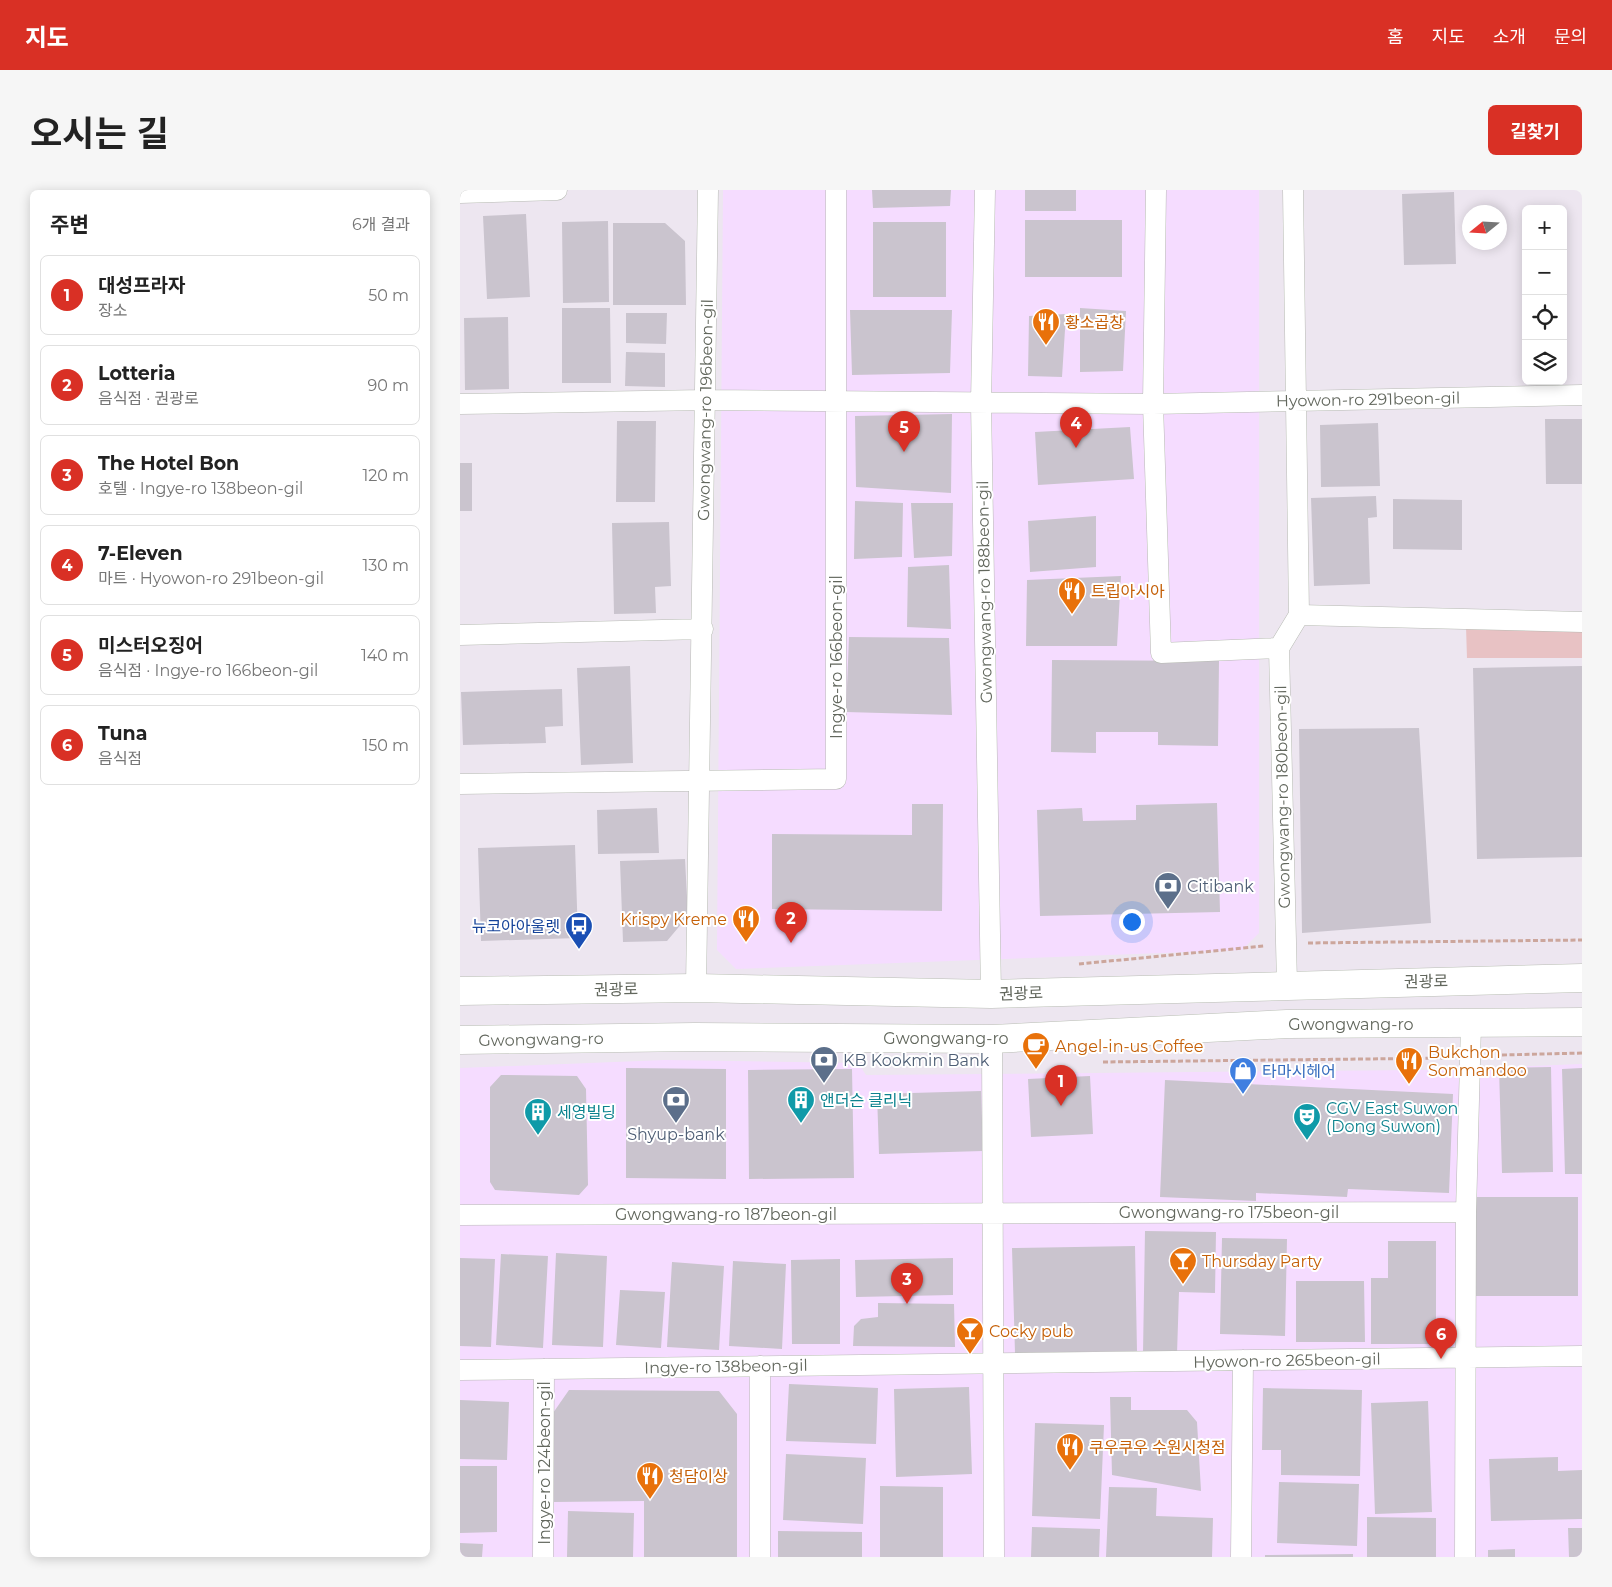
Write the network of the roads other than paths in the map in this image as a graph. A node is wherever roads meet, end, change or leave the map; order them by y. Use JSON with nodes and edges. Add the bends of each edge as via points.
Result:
{"nodes":[{"id":1,"x":557,"y":190,"type":"edge"},
{"id":2,"x":708,"y":190,"type":"edge"},
{"id":3,"x":836,"y":190,"type":"edge"},
{"id":4,"x":985,"y":190,"type":"edge"},
{"id":5,"x":1156,"y":190,"type":"edge"},
{"id":6,"x":1292,"y":190,"type":"edge"},
{"id":7,"x":460,"y":193,"type":"edge"},
{"id":8,"x":1582,"y":395,"type":"edge"},
{"id":9,"x":705,"y":400,"type":"junction"},
{"id":10,"x":1296,"y":400,"type":"junction"},
{"id":11,"x":836,"y":401,"type":"junction"},
{"id":12,"x":981,"y":403,"type":"junction"},
{"id":13,"x":460,"y":404,"type":"edge"},
{"id":14,"x":1153,"y":404,"type":"junction"},
{"id":15,"x":1299,"y":615,"type":"junction"},
{"id":16,"x":1582,"y":622,"type":"edge"},
{"id":17,"x":703,"y":629,"type":"junction"},
{"id":18,"x":460,"y":635,"type":"edge"},
{"id":19,"x":1279,"y":648,"type":"junction"},
{"id":20,"x":700,"y":780,"type":"junction"},
{"id":21,"x":460,"y":784,"type":"edge"},
{"id":22,"x":1582,"y":978,"type":"edge"},
{"id":23,"x":1287,"y":984,"type":"junction"},
{"id":24,"x":696,"y":988,"type":"junction"},
{"id":25,"x":460,"y":991,"type":"edge"},
{"id":26,"x":991,"y":994,"type":"junction"},
{"id":27,"x":1582,"y":1022,"type":"edge"},
{"id":28,"x":1471,"y":1024,"type":"junction"},
{"id":29,"x":992,"y":1039,"type":"junction"},
{"id":30,"x":460,"y":1040,"type":"edge"},
{"id":31,"x":1466,"y":1212,"type":"junction"},
{"id":32,"x":992,"y":1213,"type":"junction"},
{"id":33,"x":460,"y":1215,"type":"edge"},
{"id":34,"x":1582,"y":1356,"type":"edge"},
{"id":35,"x":1465,"y":1358,"type":"junction"},
{"id":36,"x":1242,"y":1360,"type":"junction"},
{"id":37,"x":993,"y":1363,"type":"junction"},
{"id":38,"x":760,"y":1366,"type":"junction"},
{"id":39,"x":544,"y":1369,"type":"junction"},
{"id":40,"x":460,"y":1370,"type":"edge"},
{"id":41,"x":543,"y":1557,"type":"edge"},
{"id":42,"x":760,"y":1557,"type":"edge"},
{"id":43,"x":994,"y":1557,"type":"edge"},
{"id":44,"x":1241,"y":1557,"type":"edge"},
{"id":45,"x":1464,"y":1557,"type":"edge"}],
"edges":[{"from":1,"to":7,"type":"street"},
{"from":2,"to":9,"type":"street","name":"Gwongwang-ro 196beon-gil"},
{"from":3,"to":11,"type":"street","name":"Ingye-ro 166beon-gil"},
{"from":4,"to":12,"type":"street","name":"Gwongwang-ro 188beon-gil"},
{"from":5,"to":14,"type":"street"},
{"from":6,"to":10,"type":"street"},
{"from":8,"to":10,"type":"street","name":"Hyowon-ro 291beon-gil"},
{"from":9,"to":11,"type":"street"},
{"from":9,"to":13,"type":"street"},
{"from":9,"to":17,"type":"street","name":"Gwongwang-ro 196beon-gil"},
{"from":10,"to":14,"type":"street","name":"Hyowon-ro 291beon-gil"},
{"from":10,"to":15,"type":"street"},
{"from":11,"to":12,"type":"street"},
{"from":11,"to":20,"type":"street","name":"Ingye-ro 166beon-gil","via":[[836,779]]},
{"from":12,"to":14,"type":"street","name":"Hyowon-ro 291beon-gil"},
{"from":12,"to":26,"type":"street","name":"Gwongwang-ro 188beon-gil"},
{"from":14,"to":19,"type":"street","via":[[1161,654]]},
{"from":15,"to":16,"type":"street"},
{"from":15,"to":19,"type":"street"},
{"from":17,"to":18,"type":"street"},
{"from":17,"to":20,"type":"street","name":"Gwongwang-ro 196beon-gil"},
{"from":19,"to":23,"type":"street","name":"Gwongwang-ro 180beon-gil"},
{"from":20,"to":21,"type":"street"},
{"from":20,"to":24,"type":"street","name":"Gwongwang-ro 196beon-gil"},
{"from":22,"to":23,"type":"street","name":"권광로"},
{"from":23,"to":26,"type":"street","name":"권광로"},
{"from":24,"to":25,"type":"street","name":"권광로"},
{"from":24,"to":26,"type":"street","name":"권광로"},
{"from":27,"to":28,"type":"street","name":"Gwongwang-ro"},
{"from":28,"to":29,"type":"street","name":"Gwongwang-ro","via":[[1287,1024]]},
{"from":28,"to":31,"type":"street"},
{"from":29,"to":30,"type":"street","name":"Gwongwang-ro","via":[[695,1037]]},
{"from":29,"to":32,"type":"street"},
{"from":31,"to":32,"type":"street","name":"Gwongwang-ro 175beon-gil"},
{"from":31,"to":35,"type":"street"},
{"from":32,"to":33,"type":"street","name":"Gwongwang-ro 187beon-gil"},
{"from":32,"to":37,"type":"street"},
{"from":34,"to":35,"type":"street","name":"Hyowon-ro 265beon-gil"},
{"from":35,"to":36,"type":"street","name":"Hyowon-ro 265beon-gil"},
{"from":35,"to":45,"type":"street"},
{"from":36,"to":37,"type":"street","name":"Hyowon-ro 265beon-gil"},
{"from":36,"to":44,"type":"street"},
{"from":37,"to":38,"type":"street","name":"Ingye-ro 138beon-gil"},
{"from":37,"to":43,"type":"street"},
{"from":38,"to":39,"type":"street","name":"Ingye-ro 138beon-gil"},
{"from":38,"to":42,"type":"street"},
{"from":39,"to":40,"type":"street","name":"Ingye-ro 138beon-gil"},
{"from":39,"to":41,"type":"street","name":"Ingye-ro 124beon-gil"}]}
